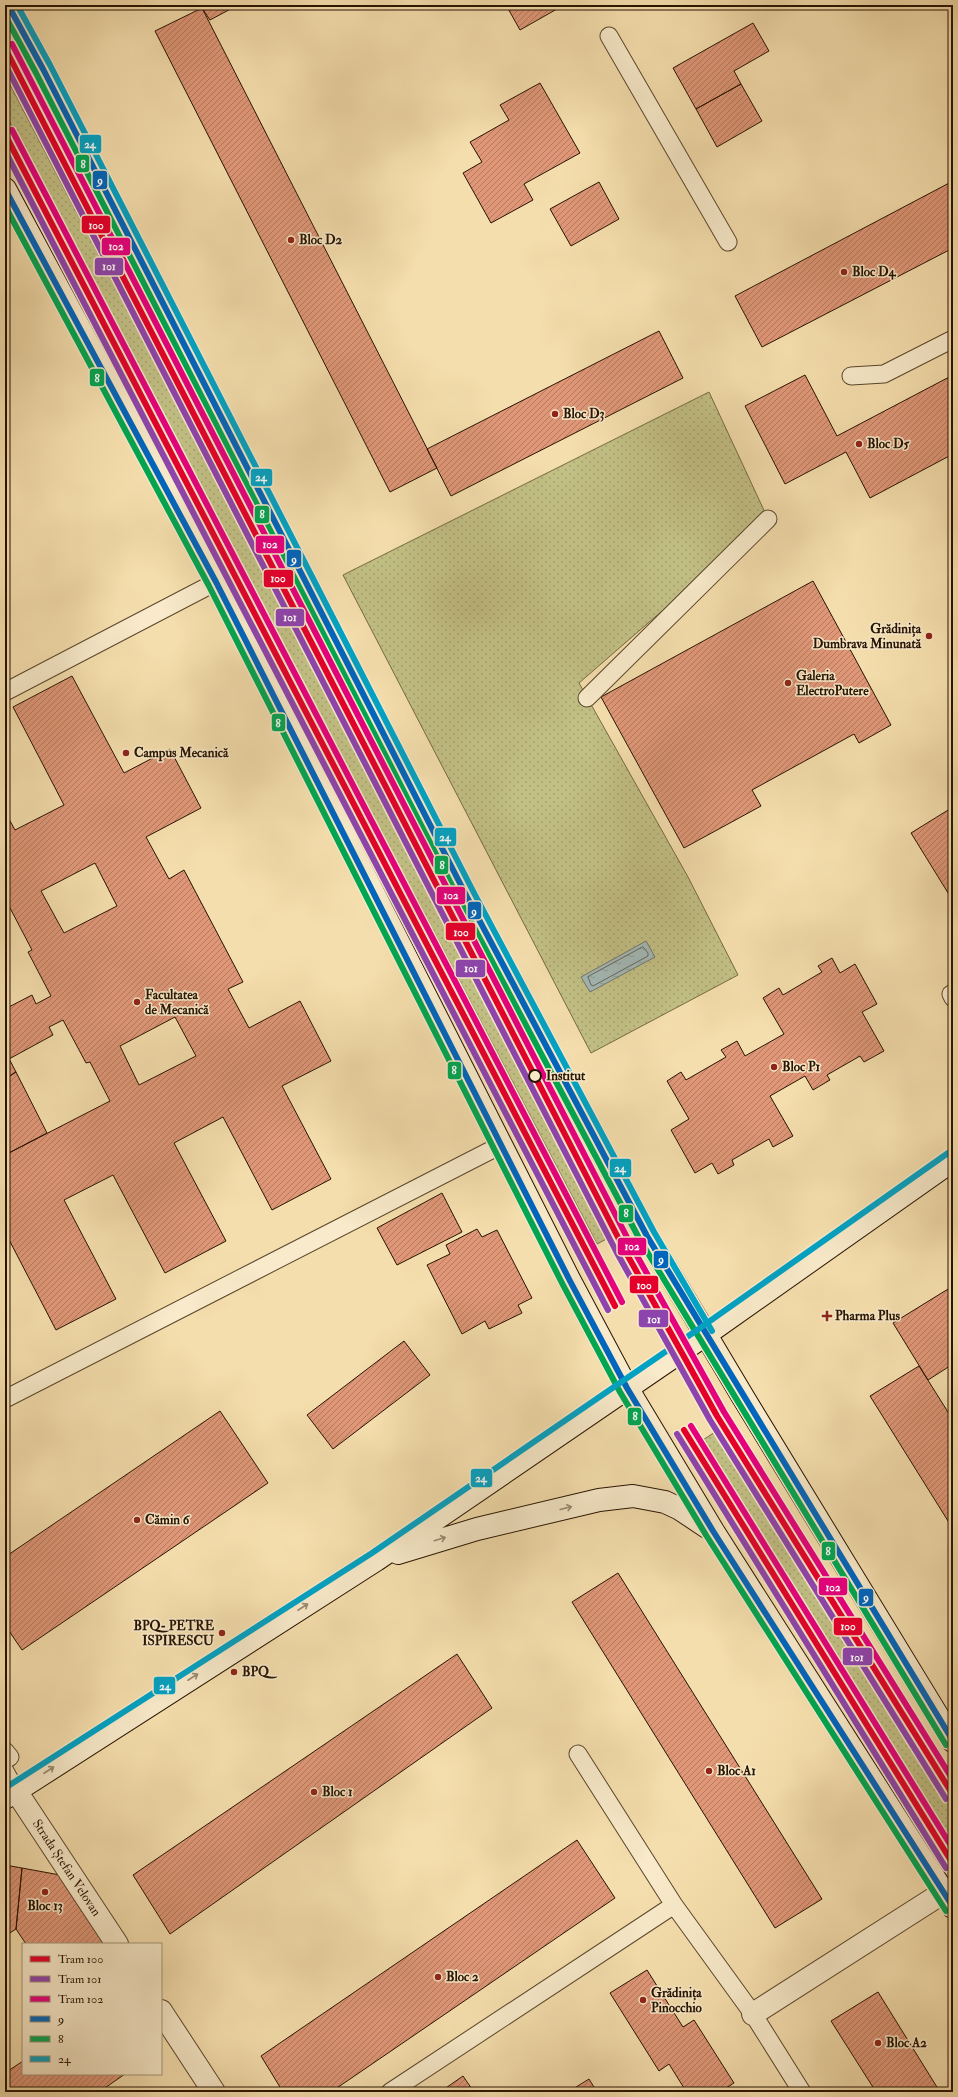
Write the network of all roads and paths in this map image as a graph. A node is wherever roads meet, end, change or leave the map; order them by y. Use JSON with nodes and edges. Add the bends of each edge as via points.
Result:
{"nodes":[{"id":1,"x":8,"y":5,"type":"edge"},
{"id":2,"x":609,"y":36,"type":"dead end"},
{"id":3,"x":5,"y":189,"type":"edge"},
{"id":4,"x":728,"y":242,"type":"dead end"},
{"id":5,"x":953,"y":339,"type":"edge"},
{"id":6,"x":851,"y":376,"type":"dead end"},
{"id":7,"x":768,"y":519,"type":"dead end"},
{"id":8,"x":216,"y":582,"type":"junction"},
{"id":9,"x":5,"y":692,"type":"edge"},
{"id":10,"x":587,"y":698,"type":"dead end"},
{"id":11,"x":501,"y":1145,"type":"junction"},
{"id":12,"x":953,"y":1160,"type":"edge"},
{"id":13,"x":705,"y":1335,"type":"junction"},
{"id":14,"x":627,"y":1388,"type":"junction"},
{"id":15,"x":5,"y":1399,"type":"edge"},
{"id":16,"x":713,"y":1531,"type":"junction"},
{"id":17,"x":376,"y":1560,"type":"junction"},
{"id":18,"x":953,"y":1741,"type":"edge"},
{"id":19,"x":5,"y":1751,"type":"edge"},
{"id":20,"x":578,"y":1754,"type":"dead end"},
{"id":21,"x":5,"y":1760,"type":"edge"},
{"id":22,"x":5,"y":1771,"type":"edge"},
{"id":23,"x":10,"y":1795,"type":"edge"},
{"id":24,"x":949,"y":1900,"type":"edge"},
{"id":25,"x":674,"y":1905,"type":"junction"},
{"id":26,"x":116,"y":1943,"type":"edge"},
{"id":27,"x":162,"y":2013,"type":"edge"},
{"id":28,"x":753,"y":2014,"type":"junction"},
{"id":29,"x":214,"y":2092,"type":"edge"},
{"id":30,"x":390,"y":2092,"type":"edge"},
{"id":31,"x":802,"y":2092,"type":"edge"}],
"edges":[{"from":1,"to":13,"type":"main road","via":[[467,897],[647,1236]]},
{"from":2,"to":4,"type":"lane"},
{"from":3,"to":8,"type":"main road"},
{"from":5,"to":6,"type":"lane","via":[[884,374]]},
{"from":7,"to":10,"type":"lane"},
{"from":8,"to":9,"type":"lane"},
{"from":8,"to":11,"type":"main road"},
{"from":11,"to":14,"type":"main road"},
{"from":11,"to":15,"type":"lane"},
{"from":12,"to":13,"type":"main road"},
{"from":13,"to":14,"type":"main road"},
{"from":13,"to":18,"type":"main road"},
{"from":14,"to":16,"type":"main road"},
{"from":14,"to":17,"type":"main road"},
{"from":17,"to":16,"type":"main road","one_way":true,"via":[[477,1529],[599,1500],[633,1496],[665,1502]]},
{"from":16,"to":24,"type":"main road"},
{"from":23,"to":17,"type":"main road","one_way":true},
{"from":19,"to":21,"type":"lane","via":[[10,1757]]},
{"from":20,"to":25,"type":"lane"},
{"from":22,"to":23,"type":"lane"},
{"from":23,"to":26,"type":"main road","name":"Strada Ștefan Velovan"},
{"from":24,"to":28,"type":"main road"},
{"from":25,"to":28,"type":"lane"},
{"from":25,"to":30,"type":"lane"},
{"from":27,"to":29,"type":"main road"},
{"from":28,"to":31,"type":"lane"}]}
